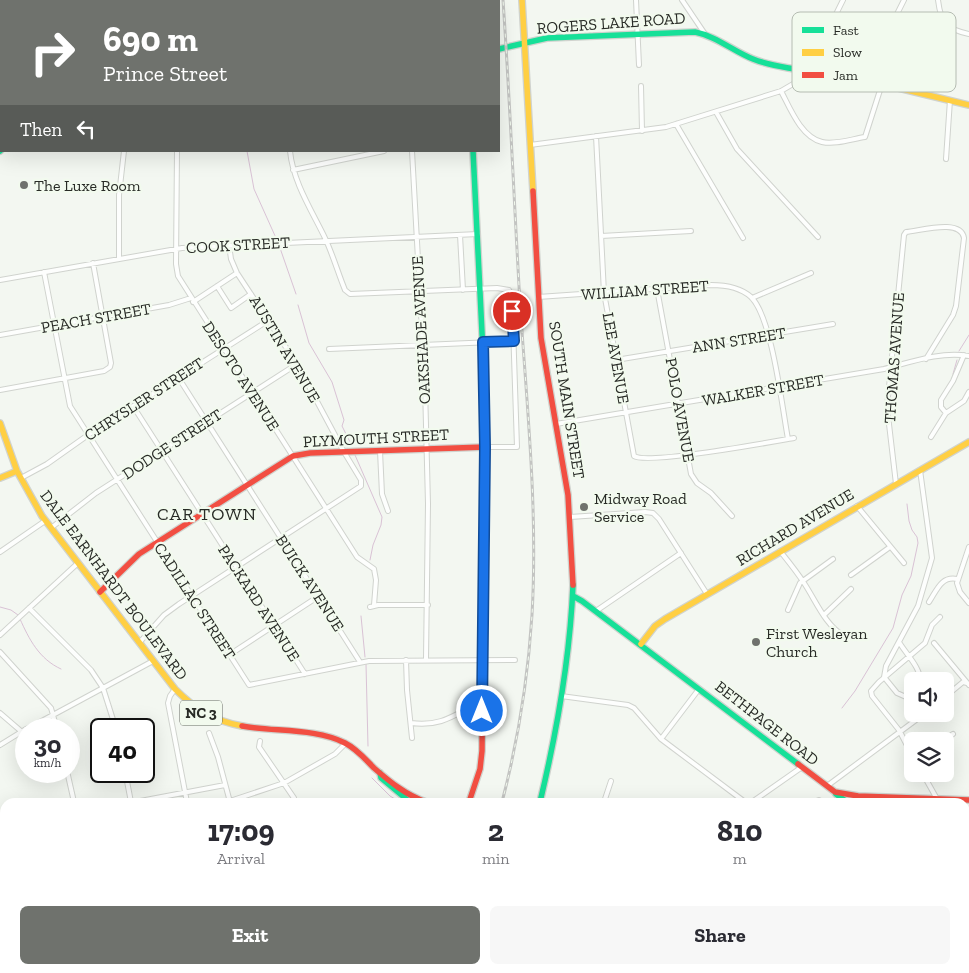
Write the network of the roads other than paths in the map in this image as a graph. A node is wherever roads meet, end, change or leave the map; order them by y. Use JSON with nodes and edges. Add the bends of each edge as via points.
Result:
{"nodes":[{"id":1,"x":522,"y":0,"type":"edge"},
{"id":2,"x":636,"y":0,"type":"edge"},
{"id":3,"x":682,"y":0,"type":"edge"},
{"id":4,"x":843,"y":0,"type":"edge"},
{"id":5,"x":904,"y":0,"type":"edge"},
{"id":6,"x":837,"y":12,"type":"edge"},
{"id":7,"x":898,"y":12,"type":"edge"},
{"id":8,"x":956,"y":31,"type":"edge"},
{"id":9,"x":638,"y":33,"type":"junction"},
{"id":10,"x":705,"y":34,"type":"junction"},
{"id":11,"x":969,"y":34,"type":"edge"},
{"id":12,"x":524,"y":43,"type":"junction"},
{"id":13,"x":500,"y":49,"type":"edge"},
{"id":14,"x":640,"y":65,"type":"dead end"},
{"id":15,"x":792,"y":69,"type":"edge"},
{"id":16,"x":792,"y":85,"type":"edge"},
{"id":17,"x":640,"y":86,"type":"dead end"},
{"id":18,"x":781,"y":91,"type":"junction"},
{"id":19,"x":880,"y":92,"type":"edge"},
{"id":20,"x":916,"y":92,"type":"edge"},
{"id":21,"x":950,"y":100,"type":"junction"},
{"id":22,"x":969,"y":105,"type":"edge"},
{"id":23,"x":716,"y":112,"type":"junction"},
{"id":24,"x":676,"y":124,"type":"junction"},
{"id":25,"x":642,"y":131,"type":"junction"},
{"id":26,"x":596,"y":136,"type":"junction"},
{"id":27,"x":530,"y":145,"type":"junction"},
{"id":28,"x":124,"y":152,"type":"edge"},
{"id":29,"x":178,"y":152,"type":"edge"},
{"id":30,"x":290,"y":152,"type":"edge"},
{"id":31,"x":351,"y":152,"type":"edge"},
{"id":32,"x":379,"y":152,"type":"edge"},
{"id":33,"x":412,"y":152,"type":"edge"},
{"id":34,"x":473,"y":152,"type":"edge"},
{"id":35,"x":352,"y":158,"type":"junction"},
{"id":36,"x":946,"y":159,"type":"dead end"},
{"id":37,"x":293,"y":170,"type":"junction"},
{"id":38,"x":691,"y":231,"type":"dead end"},
{"id":39,"x":478,"y":234,"type":"junction"},
{"id":40,"x":460,"y":235,"type":"junction"},
{"id":41,"x":600,"y":236,"type":"junction"},
{"id":42,"x":417,"y":237,"type":"junction"},
{"id":43,"x":818,"y":237,"type":"dead end"},
{"id":44,"x":743,"y":238,"type":"dead end"},
{"id":45,"x":326,"y":241,"type":"junction"},
{"id":46,"x":230,"y":245,"type":"junction"},
{"id":47,"x":176,"y":248,"type":"junction"},
{"id":48,"x":119,"y":258,"type":"junction"},
{"id":49,"x":93,"y":263,"type":"junction"},
{"id":50,"x":44,"y":272,"type":"junction"},
{"id":51,"x":811,"y":272,"type":"dead end"},
{"id":52,"x":237,"y":273,"type":"junction"},
{"id":53,"x":0,"y":280,"type":"edge"},
{"id":54,"x":217,"y":286,"type":"junction"},
{"id":55,"x":481,"y":289,"type":"junction"},
{"id":56,"x":657,"y":289,"type":"junction"},
{"id":57,"x":463,"y":290,"type":"junction"},
{"id":58,"x":420,"y":291,"type":"junction"},
{"id":59,"x":604,"y":293,"type":"junction"},
{"id":60,"x":251,"y":294,"type":"junction"},
{"id":61,"x":538,"y":297,"type":"junction"},
{"id":62,"x":752,"y":298,"type":"junction"},
{"id":63,"x":192,"y":300,"type":"junction"},
{"id":64,"x":103,"y":316,"type":"junction"},
{"id":65,"x":269,"y":320,"type":"junction"},
{"id":66,"x":833,"y":324,"type":"dead end"},
{"id":67,"x":54,"y":325,"type":"junction"},
{"id":68,"x":0,"y":335,"type":"edge"},
{"id":69,"x":769,"y":335,"type":"junction"},
{"id":70,"x":514,"y":341,"type":"junction"},
{"id":71,"x":483,"y":342,"type":"junction"},
{"id":72,"x":422,"y":345,"type":"junction"},
{"id":73,"x":223,"y":349,"type":"junction"},
{"id":74,"x":329,"y":349,"type":"dead end"},
{"id":75,"x":669,"y":352,"type":"junction"},
{"id":76,"x":967,"y":356,"type":"edge"},
{"id":77,"x":926,"y":359,"type":"junction"},
{"id":78,"x":616,"y":360,"type":"junction"},
{"id":79,"x":297,"y":364,"type":"junction"},
{"id":80,"x":892,"y":367,"type":"junction"},
{"id":81,"x":178,"y":377,"type":"junction"},
{"id":82,"x":64,"y":378,"type":"junction"},
{"id":83,"x":778,"y":387,"type":"junction"},
{"id":84,"x":0,"y":390,"type":"edge"},
{"id":85,"x":969,"y":392,"type":"edge"},
{"id":86,"x":252,"y":393,"type":"junction"},
{"id":87,"x":678,"y":404,"type":"junction"},
{"id":88,"x":133,"y":406,"type":"junction"},
{"id":89,"x":626,"y":413,"type":"junction"},
{"id":90,"x":946,"y":413,"type":"junction"},
{"id":91,"x":207,"y":422,"type":"junction"},
{"id":92,"x":0,"y":423,"type":"edge"},
{"id":93,"x":556,"y":424,"type":"junction"},
{"id":94,"x":88,"y":435,"type":"junction"},
{"id":95,"x":931,"y":437,"type":"dead end"},
{"id":96,"x":794,"y":438,"type":"dead end"},
{"id":97,"x":788,"y":439,"type":"junction"},
{"id":98,"x":969,"y":442,"type":"edge"},
{"id":99,"x":485,"y":447,"type":"junction"},
{"id":100,"x":426,"y":449,"type":"junction"},
{"id":101,"x":162,"y":451,"type":"junction"},
{"id":102,"x":380,"y":451,"type":"junction"},
{"id":103,"x":344,"y":452,"type":"junction"},
{"id":104,"x":688,"y":455,"type":"junction"},
{"id":105,"x":293,"y":456,"type":"junction"},
{"id":106,"x":17,"y":470,"type":"junction"},
{"id":107,"x":920,"y":470,"type":"junction"},
{"id":108,"x":0,"y":478,"type":"edge"},
{"id":109,"x":20,"y":478,"type":"junction"},
{"id":110,"x":117,"y":480,"type":"junction"},
{"id":111,"x":247,"y":484,"type":"junction"},
{"id":112,"x":896,"y":484,"type":"junction"},
{"id":113,"x":857,"y":506,"type":"junction"},
{"id":114,"x":326,"y":509,"type":"junction"},
{"id":115,"x":388,"y":511,"type":"dead end"},
{"id":116,"x":202,"y":513,"type":"junction"},
{"id":117,"x":732,"y":516,"type":"dead end"},
{"id":118,"x":570,"y":517,"type":"junction"},
{"id":119,"x":45,"y":521,"type":"junction"},
{"id":120,"x":51,"y":528,"type":"junction"},
{"id":121,"x":281,"y":538,"type":"junction"},
{"id":122,"x":157,"y":542,"type":"junction"},
{"id":123,"x":890,"y":546,"type":"junction"},
{"id":124,"x":969,"y":547,"type":"edge"},
{"id":125,"x":780,"y":551,"type":"junction"},
{"id":126,"x":0,"y":552,"type":"edge"},
{"id":127,"x":682,"y":553,"type":"junction"},
{"id":128,"x":833,"y":559,"type":"dead end"},
{"id":129,"x":78,"y":563,"type":"junction"},
{"id":130,"x":904,"y":563,"type":"dead end"},
{"id":131,"x":236,"y":567,"type":"junction"},
{"id":132,"x":851,"y":574,"type":"dead end"},
{"id":133,"x":957,"y":579,"type":"junction"},
{"id":134,"x":802,"y":580,"type":"junction"},
{"id":135,"x":851,"y":589,"type":"dead end"},
{"id":136,"x":100,"y":592,"type":"junction"},
{"id":137,"x":707,"y":594,"type":"junction"},
{"id":138,"x":191,"y":596,"type":"junction"},
{"id":139,"x":319,"y":596,"type":"junction"},
{"id":140,"x":573,"y":596,"type":"junction"},
{"id":141,"x":928,"y":602,"type":"dead end"},
{"id":142,"x":969,"y":603,"type":"edge"},
{"id":143,"x":428,"y":605,"type":"junction"},
{"id":144,"x":29,"y":608,"type":"junction"},
{"id":145,"x":788,"y":610,"type":"dead end"},
{"id":146,"x":596,"y":611,"type":"junction"},
{"id":147,"x":824,"y":615,"type":"junction"},
{"id":148,"x":940,"y":617,"type":"dead end"},
{"id":149,"x":274,"y":625,"type":"junction"},
{"id":150,"x":0,"y":635,"type":"edge"},
{"id":151,"x":844,"y":636,"type":"dead end"},
{"id":152,"x":899,"y":642,"type":"junction"},
{"id":153,"x":139,"y":643,"type":"junction"},
{"id":154,"x":934,"y":643,"type":"dead end"},
{"id":155,"x":641,"y":644,"type":"junction"},
{"id":156,"x":0,"y":652,"type":"edge"},
{"id":157,"x":229,"y":654,"type":"junction"},
{"id":158,"x":908,"y":658,"type":"junction"},
{"id":159,"x":482,"y":659,"type":"junction"},
{"id":160,"x":406,"y":660,"type":"junction"},
{"id":161,"x":426,"y":660,"type":"junction"},
{"id":162,"x":515,"y":660,"type":"dead end"},
{"id":163,"x":153,"y":661,"type":"junction"},
{"id":164,"x":360,"y":662,"type":"junction"},
{"id":165,"x":918,"y":672,"type":"edge"},
{"id":166,"x":305,"y":674,"type":"junction"},
{"id":167,"x":884,"y":677,"type":"junction"},
{"id":168,"x":968,"y":684,"type":"edge"},
{"id":169,"x":103,"y":688,"type":"junction"},
{"id":170,"x":699,"y":688,"type":"junction"},
{"id":171,"x":175,"y":689,"type":"junction"},
{"id":172,"x":954,"y":689,"type":"edge"},
{"id":173,"x":562,"y":696,"type":"junction"},
{"id":174,"x":904,"y":696,"type":"edge"},
{"id":175,"x":482,"y":701,"type":"junction"},
{"id":176,"x":0,"y":713,"type":"edge"},
{"id":177,"x":54,"y":714,"type":"junction"},
{"id":178,"x":47,"y":718,"type":"edge"},
{"id":179,"x":55,"y":718,"type":"edge"},
{"id":180,"x":113,"y":718,"type":"edge"},
{"id":181,"x":914,"y":722,"type":"edge"},
{"id":182,"x":15,"y":723,"type":"edge"},
{"id":183,"x":411,"y":723,"type":"junction"},
{"id":184,"x":209,"y":733,"type":"dead end"},
{"id":185,"x":900,"y":733,"type":"junction"},
{"id":186,"x":15,"y":736,"type":"edge"},
{"id":187,"x":412,"y":738,"type":"dead end"},
{"id":188,"x":661,"y":739,"type":"junction"},
{"id":189,"x":904,"y":740,"type":"edge"},
{"id":190,"x":260,"y":741,"type":"dead end"},
{"id":191,"x":345,"y":744,"type":"junction"},
{"id":192,"x":0,"y":745,"type":"edge"},
{"id":193,"x":802,"y":767,"type":"junction"},
{"id":194,"x":380,"y":773,"type":"junction"},
{"id":195,"x":611,"y":781,"type":"dead end"},
{"id":196,"x":927,"y":782,"type":"edge"},
{"id":197,"x":70,"y":783,"type":"edge"},
{"id":198,"x":127,"y":783,"type":"edge"},
{"id":199,"x":284,"y":783,"type":"junction"},
{"id":200,"x":225,"y":785,"type":"junction"},
{"id":201,"x":827,"y":786,"type":"junction"},
{"id":202,"x":835,"y":792,"type":"junction"},
{"id":203,"x":185,"y":793,"type":"junction"},
{"id":204,"x":73,"y":798,"type":"edge"},
{"id":205,"x":130,"y":798,"type":"edge"},
{"id":206,"x":157,"y":798,"type":"edge"},
{"id":207,"x":186,"y":798,"type":"edge"},
{"id":208,"x":229,"y":798,"type":"edge"},
{"id":209,"x":241,"y":798,"type":"edge"},
{"id":210,"x":294,"y":798,"type":"edge"},
{"id":211,"x":405,"y":798,"type":"edge"},
{"id":212,"x":418,"y":798,"type":"edge"},
{"id":213,"x":470,"y":798,"type":"edge"},
{"id":214,"x":541,"y":798,"type":"edge"},
{"id":215,"x":605,"y":798,"type":"edge"},
{"id":216,"x":740,"y":798,"type":"edge"},
{"id":217,"x":758,"y":798,"type":"edge"},
{"id":218,"x":842,"y":798,"type":"edge"},
{"id":219,"x":856,"y":798,"type":"edge"},
{"id":220,"x":936,"y":798,"type":"edge"}],
"edges":[{"from":1,"to":12,"type":"main road","name":"SOUTH MAIN STREET"},
{"from":2,"to":9,"type":"street"},
{"from":3,"to":10,"type":"street"},
{"from":4,"to":6,"type":"street"},
{"from":5,"to":7,"type":"street"},
{"from":8,"to":11,"type":"street"},
{"from":9,"to":10,"type":"main road","name":"ROGERS LAKE ROAD"},
{"from":9,"to":12,"type":"main road","name":"ROGERS LAKE ROAD","via":[[547,38]]},
{"from":9,"to":14,"type":"street"},
{"from":10,"to":15,"type":"main road","name":"ROGERS LAKE ROAD","via":[[752,59]]},
{"from":12,"to":13,"type":"main road","name":"ROGERS LAKE ROAD"},
{"from":12,"to":27,"type":"main road","name":"SOUTH MAIN STREET"},
{"from":16,"to":18,"type":"street"},
{"from":17,"to":25,"type":"street"},
{"from":18,"to":19,"type":"street","via":[[803,129],[813,138],[829,142],[866,137]]},
{"from":18,"to":23,"type":"street"},
{"from":20,"to":21,"type":"main road","name":"ROGERS LAKE ROAD"},
{"from":21,"to":22,"type":"main road","name":"ROGERS LAKE ROAD"},
{"from":21,"to":36,"type":"street"},
{"from":23,"to":24,"type":"street"},
{"from":23,"to":43,"type":"street","via":[[738,148]]},
{"from":24,"to":25,"type":"street"},
{"from":24,"to":44,"type":"street"},
{"from":25,"to":26,"type":"street"},
{"from":26,"to":27,"type":"street"},
{"from":26,"to":41,"type":"street","name":"LEE AVENUE"},
{"from":27,"to":61,"type":"main road","name":"SOUTH MAIN STREET"},
{"from":28,"to":48,"type":"street","via":[[119,196]]},
{"from":29,"to":47,"type":"street","name":"DESOTO AVENUE"},
{"from":30,"to":37,"type":"street"},
{"from":31,"to":35,"type":"street"},
{"from":32,"to":35,"type":"street"},
{"from":33,"to":42,"type":"street","name":"OAKSHADE AVENUE"},
{"from":34,"to":39,"type":"main road"},
{"from":35,"to":37,"type":"street"},
{"from":37,"to":45,"type":"street"},
{"from":38,"to":41,"type":"street"},
{"from":39,"to":40,"type":"street","name":"COOK STREET"},
{"from":39,"to":55,"type":"main road"},
{"from":40,"to":42,"type":"street","name":"COOK STREET"},
{"from":40,"to":57,"type":"street"},
{"from":41,"to":59,"type":"street","name":"LEE AVENUE"},
{"from":42,"to":45,"type":"street","name":"COOK STREET"},
{"from":42,"to":58,"type":"street","name":"OAKSHADE AVENUE"},
{"from":45,"to":46,"type":"street","name":"COOK STREET"},
{"from":45,"to":58,"type":"street","via":[[345,290],[350,294]]},
{"from":46,"to":47,"type":"street","name":"COOK STREET"},
{"from":46,"to":52,"type":"street","name":"AUSTIN AVENUE"},
{"from":47,"to":48,"type":"street","name":"COOK STREET"},
{"from":47,"to":63,"type":"street","name":"DESOTO AVENUE","via":[[178,276]]},
{"from":48,"to":49,"type":"street","name":"COOK STREET"},
{"from":49,"to":50,"type":"street","name":"COOK STREET"},
{"from":49,"to":64,"type":"street"},
{"from":50,"to":53,"type":"street","name":"COOK STREET"},
{"from":50,"to":67,"type":"street","name":"CADILLAC STREET"},
{"from":51,"to":62,"type":"street"},
{"from":52,"to":54,"type":"street","name":"PEACH STREET"},
{"from":52,"to":60,"type":"street","name":"AUSTIN AVENUE"},
{"from":54,"to":60,"type":"street","via":[[231,308]]},
{"from":54,"to":63,"type":"street","name":"PEACH STREET"},
{"from":55,"to":57,"type":"street"},
{"from":55,"to":70,"type":"street","via":[[509,290]]},
{"from":55,"to":71,"type":"main road"},
{"from":56,"to":59,"type":"street","name":"WILLIAM STREET"},
{"from":56,"to":62,"type":"street","name":"WILLIAM STREET","via":[[722,285]]},
{"from":56,"to":75,"type":"street","name":"POLO AVENUE"},
{"from":57,"to":58,"type":"street"},
{"from":58,"to":72,"type":"street","name":"OAKSHADE AVENUE"},
{"from":59,"to":61,"type":"street","name":"WILLIAM STREET"},
{"from":59,"to":78,"type":"street","name":"LEE AVENUE"},
{"from":60,"to":65,"type":"street","name":"AUSTIN AVENUE"},
{"from":61,"to":93,"type":"main road","name":"SOUTH MAIN STREET","via":[[541,338]]},
{"from":62,"to":69,"type":"street"},
{"from":63,"to":64,"type":"street","name":"PEACH STREET"},
{"from":63,"to":73,"type":"street","name":"DESOTO AVENUE"},
{"from":64,"to":67,"type":"street","name":"PEACH STREET"},
{"from":64,"to":82,"type":"street","via":[[110,367]]},
{"from":65,"to":73,"type":"street","name":"CHRYSLER STREET"},
{"from":65,"to":79,"type":"street","name":"AUSTIN AVENUE"},
{"from":66,"to":69,"type":"street","name":"ANN STREET"},
{"from":67,"to":68,"type":"street","name":"PEACH STREET"},
{"from":67,"to":82,"type":"street","name":"CADILLAC STREET"},
{"from":69,"to":75,"type":"street","name":"ANN STREET"},
{"from":69,"to":83,"type":"street"},
{"from":70,"to":71,"type":"street"},
{"from":70,"to":99,"type":"street","name":"PLYMOUTH STREET","via":[[517,447]]},
{"from":71,"to":72,"type":"street"},
{"from":71,"to":99,"type":"main road"},
{"from":72,"to":74,"type":"street"},
{"from":72,"to":100,"type":"street","name":"OAKSHADE AVENUE"},
{"from":73,"to":81,"type":"street","name":"CHRYSLER STREET"},
{"from":73,"to":86,"type":"street","name":"DESOTO AVENUE"},
{"from":75,"to":78,"type":"street","name":"ANN STREET"},
{"from":75,"to":87,"type":"street","name":"POLO AVENUE"},
{"from":76,"to":77,"type":"street","name":"WALKER STREET"},
{"from":76,"to":90,"type":"street","via":[[941,400],[941,407]]},
{"from":77,"to":80,"type":"street","name":"WALKER STREET"},
{"from":77,"to":80,"type":"street","name":"THOMAS AVENUE","via":[[956,306],[964,238],[962,231],[951,227],[906,232],[904,235]]},
{"from":78,"to":89,"type":"street","name":"LEE AVENUE"},
{"from":79,"to":86,"type":"street","name":"DODGE STREET"},
{"from":79,"to":103,"type":"street","name":"AUSTIN AVENUE"},
{"from":80,"to":83,"type":"street","name":"WALKER STREET"},
{"from":80,"to":112,"type":"street","name":"THOMAS AVENUE","via":[[887,418]]},
{"from":81,"to":88,"type":"street","name":"CHRYSLER STREET"},
{"from":81,"to":91,"type":"street","name":"BUICK AVENUE"},
{"from":82,"to":84,"type":"street"},
{"from":82,"to":94,"type":"street","name":"CADILLAC STREET","via":[[70,406]]},
{"from":83,"to":87,"type":"street","name":"WALKER STREET"},
{"from":83,"to":97,"type":"street"},
{"from":85,"to":90,"type":"street","via":[[964,401]]},
{"from":86,"to":91,"type":"street","name":"DODGE STREET"},
{"from":86,"to":105,"type":"street","name":"DESOTO AVENUE"},
{"from":87,"to":89,"type":"street","name":"WALKER STREET"},
{"from":87,"to":104,"type":"street","name":"POLO AVENUE"},
{"from":88,"to":94,"type":"street","name":"CHRYSLER STREET"},
{"from":88,"to":101,"type":"street","name":"PACKARD AVENUE"},
{"from":89,"to":93,"type":"street","name":"WALKER STREET"},
{"from":89,"to":104,"type":"street","name":"LEE AVENUE","via":[[636,458]]},
{"from":90,"to":95,"type":"street"},
{"from":91,"to":101,"type":"street","name":"DODGE STREET"},
{"from":91,"to":111,"type":"street","name":"BUICK AVENUE"},
{"from":92,"to":106,"type":"main road","name":"DALE EARNHARDT BOULEVARD","number":"NC 3"},
{"from":93,"to":118,"type":"main road","name":"SOUTH MAIN STREET"},
{"from":94,"to":109,"type":"street","name":"CHRYSLER STREET","via":[[48,464]]},
{"from":94,"to":110,"type":"street","name":"CADILLAC STREET"},
{"from":96,"to":97,"type":"street"},
{"from":97,"to":104,"type":"street"},
{"from":98,"to":107,"type":"main road","name":"RICHARD AVENUE"},
{"from":99,"to":100,"type":"main road","name":"PLYMOUTH STREET"},
{"from":99,"to":159,"type":"main road"},
{"from":100,"to":102,"type":"main road","name":"PLYMOUTH STREET"},
{"from":100,"to":143,"type":"street","name":"OAKSHADE AVENUE"},
{"from":101,"to":110,"type":"street","name":"DODGE STREET"},
{"from":101,"to":116,"type":"street","name":"PACKARD AVENUE"},
{"from":102,"to":103,"type":"main road","name":"PLYMOUTH STREET"},
{"from":102,"to":115,"type":"street","via":[[382,494]]},
{"from":103,"to":105,"type":"main road","name":"PLYMOUTH STREET"},
{"from":103,"to":114,"type":"street","name":"AUSTIN AVENUE","via":[[361,480],[361,486]]},
{"from":104,"to":117,"type":"street","name":"POLO AVENUE","via":[[693,479],[716,497]]},
{"from":105,"to":111,"type":"main road","name":"PLYMOUTH STREET"},
{"from":105,"to":114,"type":"street","name":"DESOTO AVENUE"},
{"from":106,"to":108,"type":"main road"},
{"from":106,"to":109,"type":"main road","name":"DALE EARNHARDT BOULEVARD","number":"NC 3"},
{"from":107,"to":112,"type":"main road","name":"RICHARD AVENUE"},
{"from":107,"to":152,"type":"street","via":[[932,558],[918,606]]},
{"from":109,"to":119,"type":"main road","name":"DALE EARNHARDT BOULEVARD","number":"NC 3"},
{"from":110,"to":120,"type":"street","name":"DODGE STREET"},
{"from":110,"to":122,"type":"street","name":"CADILLAC STREET"},
{"from":111,"to":116,"type":"main road","name":"PLYMOUTH STREET"},
{"from":111,"to":121,"type":"street","name":"BUICK AVENUE"},
{"from":112,"to":113,"type":"main road","name":"RICHARD AVENUE"},
{"from":113,"to":123,"type":"street"},
{"from":113,"to":125,"type":"main road","name":"RICHARD AVENUE"},
{"from":114,"to":121,"type":"street"},
{"from":114,"to":143,"type":"street","name":"DESOTO AVENUE","via":[[357,557],[374,569],[376,580],[372,606]]},
{"from":116,"to":122,"type":"main road","name":"PLYMOUTH STREET"},
{"from":116,"to":131,"type":"street","name":"PACKARD AVENUE"},
{"from":118,"to":127,"type":"street","via":[[653,513]]},
{"from":118,"to":140,"type":"main road","name":"SOUTH MAIN STREET"},
{"from":119,"to":120,"type":"main road","name":"DALE EARNHARDT BOULEVARD","number":"NC 3"},
{"from":119,"to":126,"type":"street"},
{"from":120,"to":129,"type":"main road","name":"DALE EARNHARDT BOULEVARD","number":"NC 3"},
{"from":121,"to":131,"type":"street"},
{"from":121,"to":139,"type":"street","name":"BUICK AVENUE"},
{"from":122,"to":136,"type":"main road","name":"PLYMOUTH STREET","via":[[139,554]]},
{"from":122,"to":138,"type":"street","name":"CADILLAC STREET"},
{"from":123,"to":130,"type":"street"},
{"from":123,"to":132,"type":"street"},
{"from":124,"to":133,"type":"street"},
{"from":125,"to":134,"type":"street"},
{"from":125,"to":137,"type":"main road","name":"RICHARD AVENUE"},
{"from":127,"to":137,"type":"street"},
{"from":127,"to":146,"type":"street"},
{"from":128,"to":134,"type":"street"},
{"from":129,"to":136,"type":"main road","name":"DALE EARNHARDT BOULEVARD","number":"NC 3"},
{"from":129,"to":144,"type":"street"},
{"from":131,"to":138,"type":"street"},
{"from":131,"to":149,"type":"street","name":"PACKARD AVENUE"},
{"from":133,"to":141,"type":"street","via":[[945,579]]},
{"from":133,"to":142,"type":"street","via":[[958,588]]},
{"from":134,"to":145,"type":"street"},
{"from":134,"to":147,"type":"street"},
{"from":135,"to":147,"type":"street"},
{"from":136,"to":153,"type":"main road","name":"DALE EARNHARDT BOULEVARD","number":"NC 3"},
{"from":137,"to":155,"type":"main road","name":"RICHARD AVENUE","via":[[665,619]]},
{"from":138,"to":153,"type":"street","via":[[168,612]]},
{"from":138,"to":157,"type":"street","name":"CADILLAC STREET"},
{"from":139,"to":149,"type":"street"},
{"from":139,"to":164,"type":"street","name":"BUICK AVENUE"},
{"from":140,"to":146,"type":"main road","name":"BETHPAGE ROAD"},
{"from":140,"to":173,"type":"main road","name":"SOUTH MAIN STREET"},
{"from":143,"to":161,"type":"street","name":"OAKSHADE AVENUE"},
{"from":144,"to":150,"type":"street"},
{"from":144,"to":169,"type":"street","via":[[83,661]]},
{"from":146,"to":155,"type":"main road","name":"BETHPAGE ROAD"},
{"from":147,"to":151,"type":"street"},
{"from":148,"to":158,"type":"street","via":[[932,625],[925,643]]},
{"from":149,"to":157,"type":"street"},
{"from":149,"to":166,"type":"street","name":"PACKARD AVENUE"},
{"from":152,"to":158,"type":"street"},
{"from":152,"to":167,"type":"street"},
{"from":153,"to":163,"type":"main road","name":"DALE EARNHARDT BOULEVARD","number":"NC 3"},
{"from":154,"to":168,"type":"street"},
{"from":155,"to":170,"type":"main road","name":"BETHPAGE ROAD"},
{"from":156,"to":177,"type":"street"},
{"from":157,"to":166,"type":"street","name":"CADILLAC STREET","via":[[249,685]]},
{"from":158,"to":165,"type":"street"},
{"from":158,"to":167,"type":"street"},
{"from":159,"to":161,"type":"street","name":"CADILLAC STREET"},
{"from":159,"to":162,"type":"street","name":"CADILLAC STREET"},
{"from":159,"to":175,"type":"main road"},
{"from":160,"to":161,"type":"street","name":"CADILLAC STREET"},
{"from":160,"to":164,"type":"street","name":"CADILLAC STREET"},
{"from":160,"to":183,"type":"street"},
{"from":163,"to":169,"type":"street"},
{"from":163,"to":171,"type":"main road","name":"DALE EARNHARDT BOULEVARD","number":"NC 3"},
{"from":164,"to":166,"type":"street","name":"CADILLAC STREET"},
{"from":167,"to":174,"type":"street","via":[[897,693]]},
{"from":167,"to":185,"type":"street","via":[[871,693]]},
{"from":168,"to":172,"type":"street","via":[[963,682]]},
{"from":169,"to":177,"type":"street"},
{"from":169,"to":180,"type":"street"},
{"from":170,"to":188,"type":"street"},
{"from":170,"to":193,"type":"main road","name":"BETHPAGE ROAD"},
{"from":171,"to":191,"type":"main road","name":"DALE EARNHARDT BOULEVARD","number":"NC 3","via":[[196,710],[217,721],[235,726],[323,735]]},
{"from":171,"to":203,"type":"street","via":[[168,703]]},
{"from":173,"to":188,"type":"street","via":[[632,706]]},
{"from":173,"to":214,"type":"main road","name":"SOUTH MAIN STREET"},
{"from":175,"to":183,"type":"street","via":[[444,721]]},
{"from":175,"to":213,"type":"main road","via":[[482,762]]},
{"from":176,"to":182,"type":"street"},
{"from":177,"to":178,"type":"street"},
{"from":177,"to":179,"type":"street"},
{"from":181,"to":185,"type":"street"},
{"from":183,"to":187,"type":"street"},
{"from":184,"to":200,"type":"street"},
{"from":185,"to":189,"type":"street"},
{"from":185,"to":201,"type":"street"},
{"from":186,"to":192,"type":"street"},
{"from":188,"to":216,"type":"street"},
{"from":190,"to":199,"type":"street","via":[[259,747]]},
{"from":191,"to":194,"type":"main road","name":"DALE EARNHARDT BOULEVARD","number":"NC 3","via":[[364,756]]},
{"from":191,"to":199,"type":"street","via":[[335,754]]},
{"from":193,"to":201,"type":"main road","name":"BETHPAGE ROAD"},
{"from":193,"to":217,"type":"street"},
{"from":194,"to":211,"type":"main road","name":"DALE EARNHARDT BOULEVARD","number":"NC 3"},
{"from":194,"to":212,"type":"main road","name":"DALE EARNHARDT BOULEVARD","number":"NC 3"},
{"from":195,"to":215,"type":"street"},
{"from":196,"to":220,"type":"street"},
{"from":197,"to":204,"type":"street"},
{"from":198,"to":205,"type":"street"},
{"from":199,"to":209,"type":"street"},
{"from":199,"to":210,"type":"street"},
{"from":200,"to":203,"type":"street"},
{"from":200,"to":208,"type":"street"},
{"from":201,"to":202,"type":"main road","name":"BETHPAGE ROAD"},
{"from":202,"to":218,"type":"main road"},
{"from":202,"to":219,"type":"main road","name":"BETHPAGE ROAD"},
{"from":203,"to":206,"type":"street"},
{"from":203,"to":207,"type":"street"}]}
